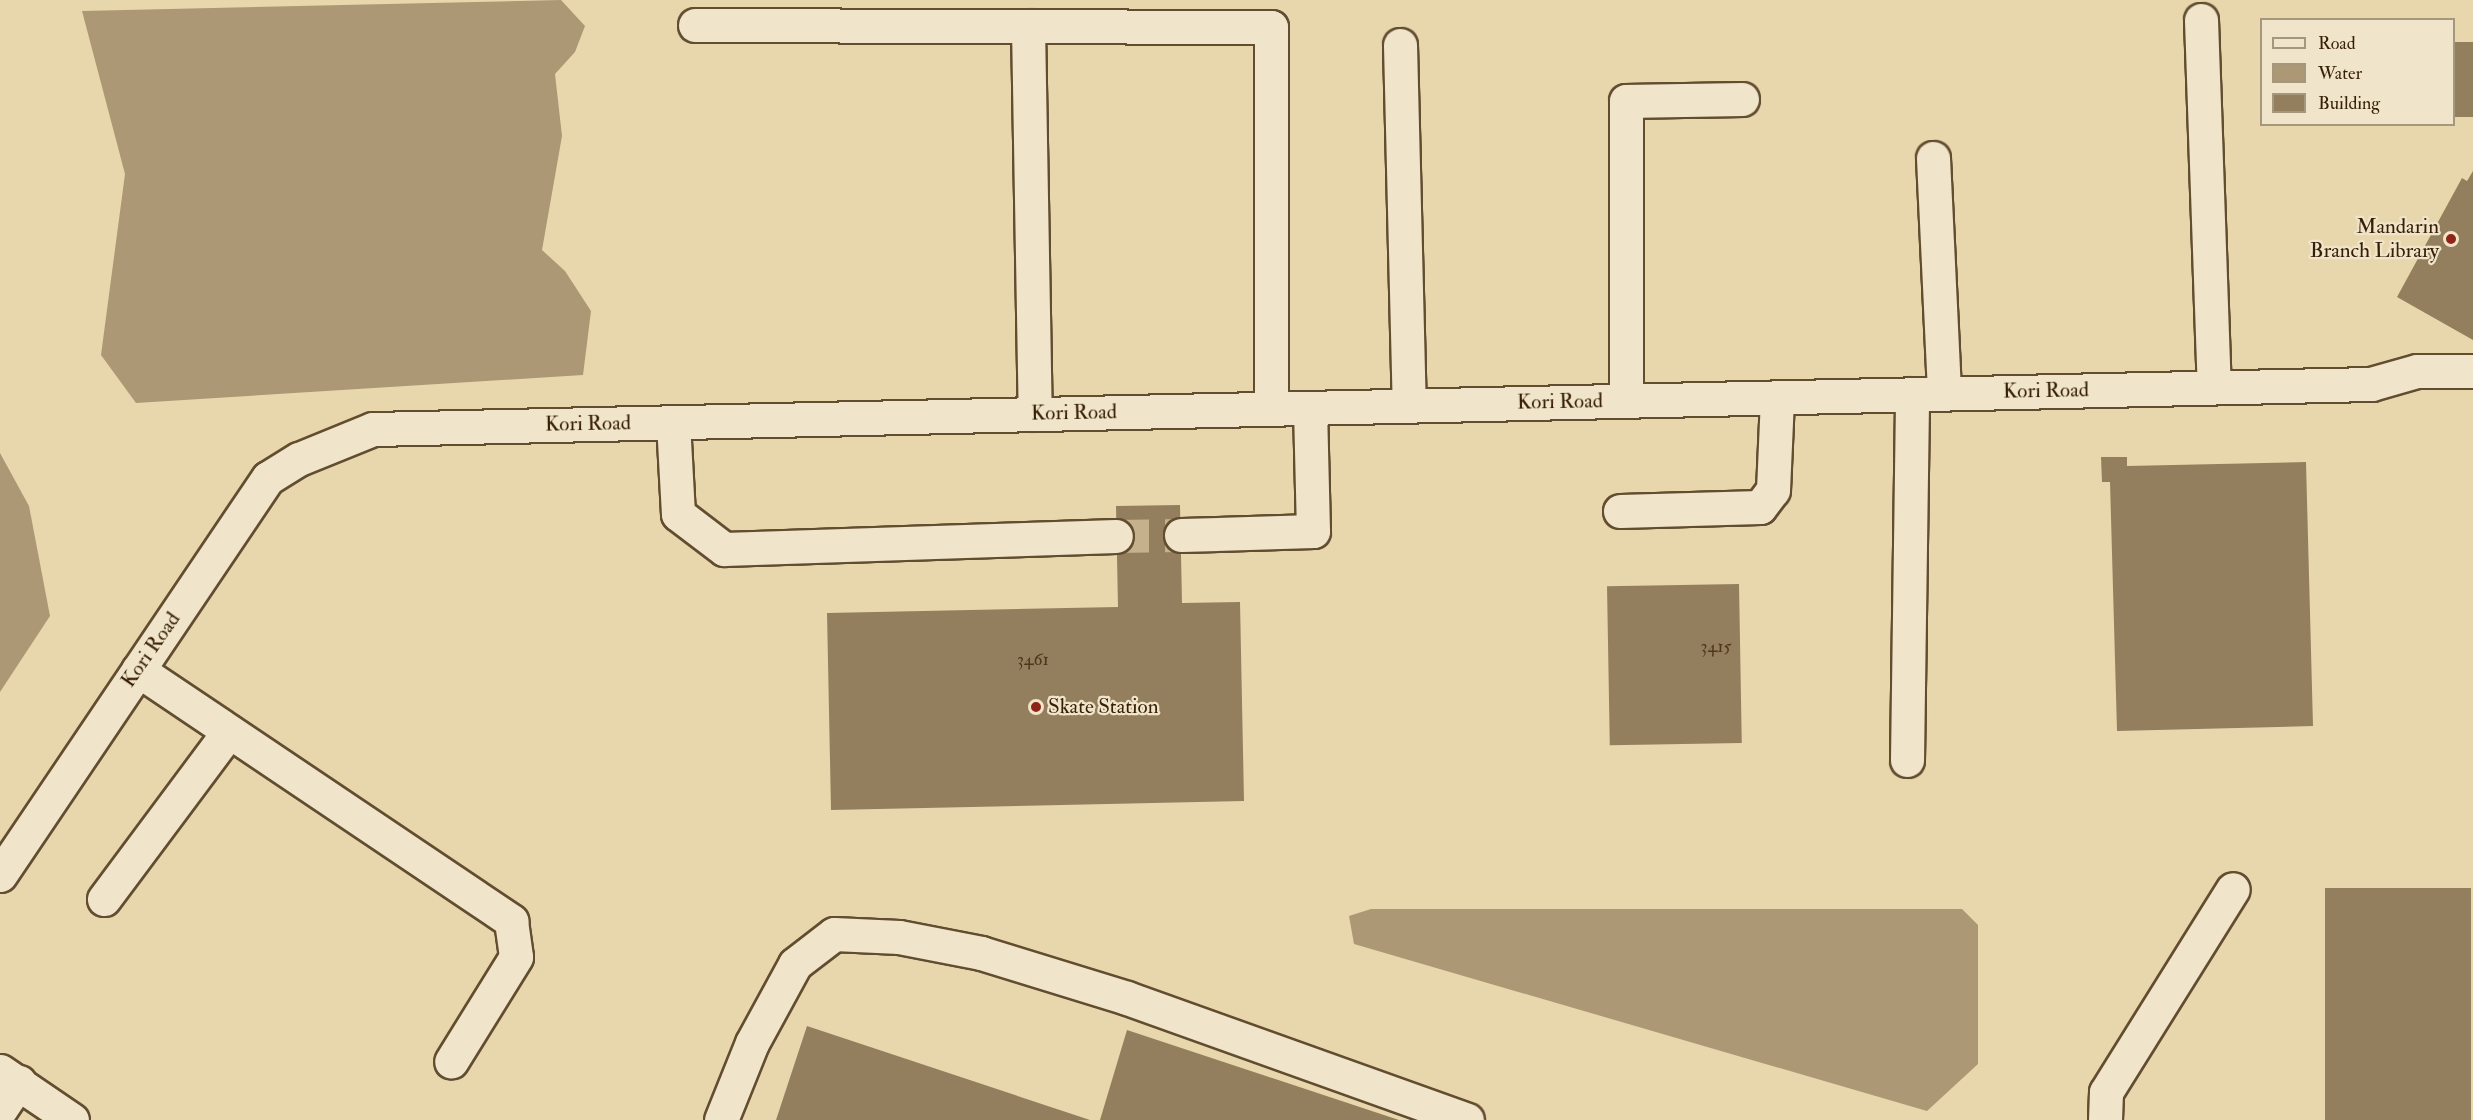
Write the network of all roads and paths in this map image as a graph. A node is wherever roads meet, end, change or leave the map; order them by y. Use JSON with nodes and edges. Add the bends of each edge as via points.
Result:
{"nodes":[{"id":1,"x":2201,"y":20,"type":"dead end"},
{"id":2,"x":695,"y":25,"type":"dead end"},
{"id":3,"x":1028,"y":26,"type":"junction"},
{"id":4,"x":1400,"y":45,"type":"dead end"},
{"id":5,"x":1742,"y":99,"type":"dead end"},
{"id":6,"x":1933,"y":158,"type":"dead end"},
{"id":7,"x":2473,"y":371,"type":"edge"},
{"id":8,"x":2214,"y":387,"type":"junction"},
{"id":9,"x":1928,"y":394,"type":"junction"},
{"id":10,"x":1777,"y":397,"type":"junction"},
{"id":11,"x":1626,"y":400,"type":"junction"},
{"id":12,"x":1410,"y":405,"type":"junction"},
{"id":13,"x":1271,"y":408,"type":"junction"},
{"id":14,"x":1310,"y":408,"type":"junction"},
{"id":15,"x":1035,"y":414,"type":"junction"},
{"id":16,"x":673,"y":422,"type":"junction"},
{"id":17,"x":1620,"y":511,"type":"dead end"},
{"id":18,"x":1180,"y":535,"type":"tunnel mouth"},
{"id":19,"x":1116,"y":536,"type":"tunnel mouth"},
{"id":20,"x":138,"y":670,"type":"junction"},
{"id":21,"x":229,"y":731,"type":"junction"},
{"id":22,"x":1907,"y":760,"type":"dead end"},
{"id":23,"x":0,"y":875,"type":"edge"},
{"id":24,"x":2234,"y":889,"type":"dead end"},
{"id":25,"x":104,"y":899,"type":"dead end"},
{"id":26,"x":451,"y":1062,"type":"dead end"},
{"id":27,"x":9,"y":1076,"type":"edge"},
{"id":28,"x":0,"y":1110,"type":"edge"},
{"id":29,"x":72,"y":1120,"type":"edge"},
{"id":30,"x":721,"y":1120,"type":"edge"},
{"id":31,"x":1467,"y":1120,"type":"edge"},
{"id":32,"x":2105,"y":1120,"type":"edge"}],
"edges":[{"from":1,"to":8,"type":"street"},
{"from":2,"to":3,"type":"street"},
{"from":3,"to":13,"type":"street","via":[[1271,27]]},
{"from":3,"to":15,"type":"street"},
{"from":4,"to":12,"type":"street"},
{"from":5,"to":11,"type":"street","via":[[1626,101]]},
{"from":6,"to":9,"type":"street"},
{"from":7,"to":8,"type":"street","name":"Kori Road","via":[[2417,371],[2371,384]]},
{"from":8,"to":9,"type":"street","name":"Kori Road"},
{"from":9,"to":10,"type":"street","name":"Kori Road"},
{"from":9,"to":22,"type":"street"},
{"from":10,"to":11,"type":"street","name":"Kori Road"},
{"from":10,"to":17,"type":"street","via":[[1773,490],[1760,507]]},
{"from":11,"to":12,"type":"street","name":"Kori Road"},
{"from":12,"to":14,"type":"street","name":"Kori Road"},
{"from":13,"to":14,"type":"street","name":"Kori Road"},
{"from":13,"to":15,"type":"street","name":"Kori Road"},
{"from":14,"to":18,"type":"street","via":[[1313,531]]},
{"from":15,"to":16,"type":"street","name":"Kori Road"},
{"from":16,"to":19,"type":"street","via":[[678,514],[724,549]]},
{"from":16,"to":20,"type":"street","name":"Kori Road","via":[[373,429],[329,444],[268,478]]},
{"from":20,"to":21,"type":"street"},
{"from":20,"to":23,"type":"street","name":"Kori Road"},
{"from":21,"to":25,"type":"street"},
{"from":21,"to":26,"type":"street","via":[[511,921],[516,957]]},
{"from":24,"to":32,"type":"street","via":[[2106,1092]]},
{"from":27,"to":28,"type":"street"},
{"from":27,"to":29,"type":"street"},
{"from":30,"to":31,"type":"street","via":[[752,1043],[795,964],[834,934],[899,937],[981,953],[1127,998]]}]}
